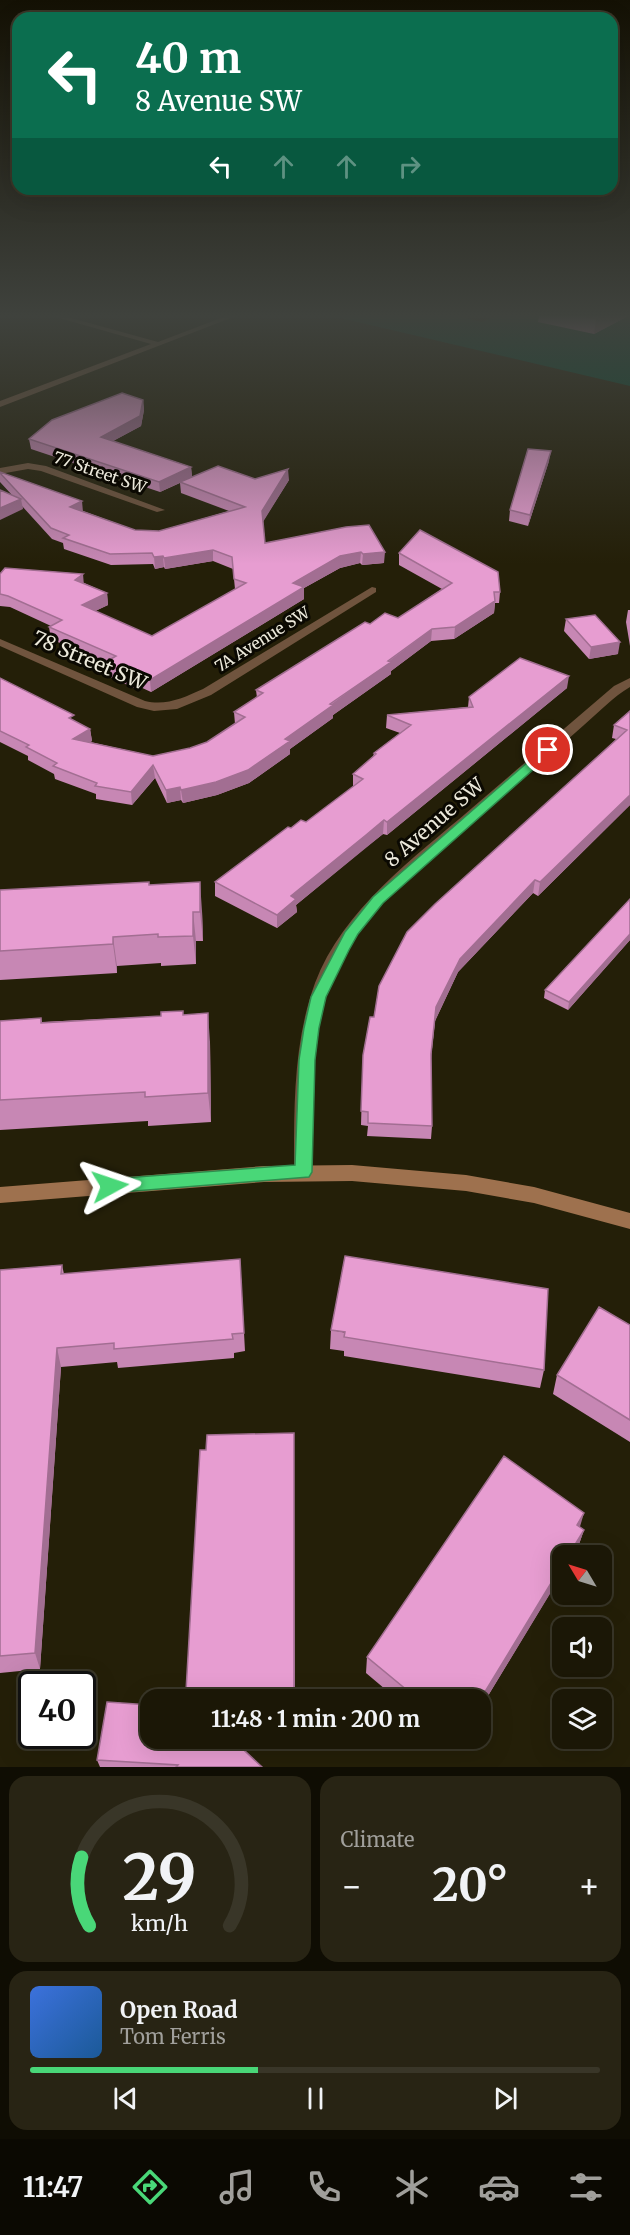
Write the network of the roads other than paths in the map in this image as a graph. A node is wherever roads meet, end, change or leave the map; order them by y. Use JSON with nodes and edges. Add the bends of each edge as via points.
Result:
{"nodes":[{"id":1,"x":15,"y":398,"type":"edge"},
{"id":2,"x":0,"y":404,"type":"edge"},
{"id":3,"x":0,"y":471,"type":"edge"},
{"id":4,"x":160,"y":510,"type":"dead end"},
{"id":5,"x":372,"y":590,"type":"dead end"},
{"id":6,"x":0,"y":642,"type":"edge"},
{"id":7,"x":630,"y":682,"type":"edge"},
{"id":8,"x":166,"y":706,"type":"joint"},
{"id":9,"x":303,"y":1172,"type":"junction"},
{"id":10,"x":0,"y":1195,"type":"edge"},
{"id":11,"x":630,"y":1221,"type":"edge"}],
"edges":[{"from":1,"to":2,"type":"street"},
{"from":3,"to":4,"type":"street","name":"77 Street SW","via":[[28,466],[49,470]]},
{"from":5,"to":8,"type":"street","name":"7A Avenue SW","via":[[207,692]]},
{"from":6,"to":8,"type":"street","name":"78 Street SW","via":[[129,700]]},
{"from":7,"to":9,"type":"street","name":"8 Avenue SW","via":[[407,872],[352,932],[318,997],[311,1028]]},
{"from":9,"to":10,"type":"street"},
{"from":9,"to":11,"type":"street","via":[[466,1183]]}]}
